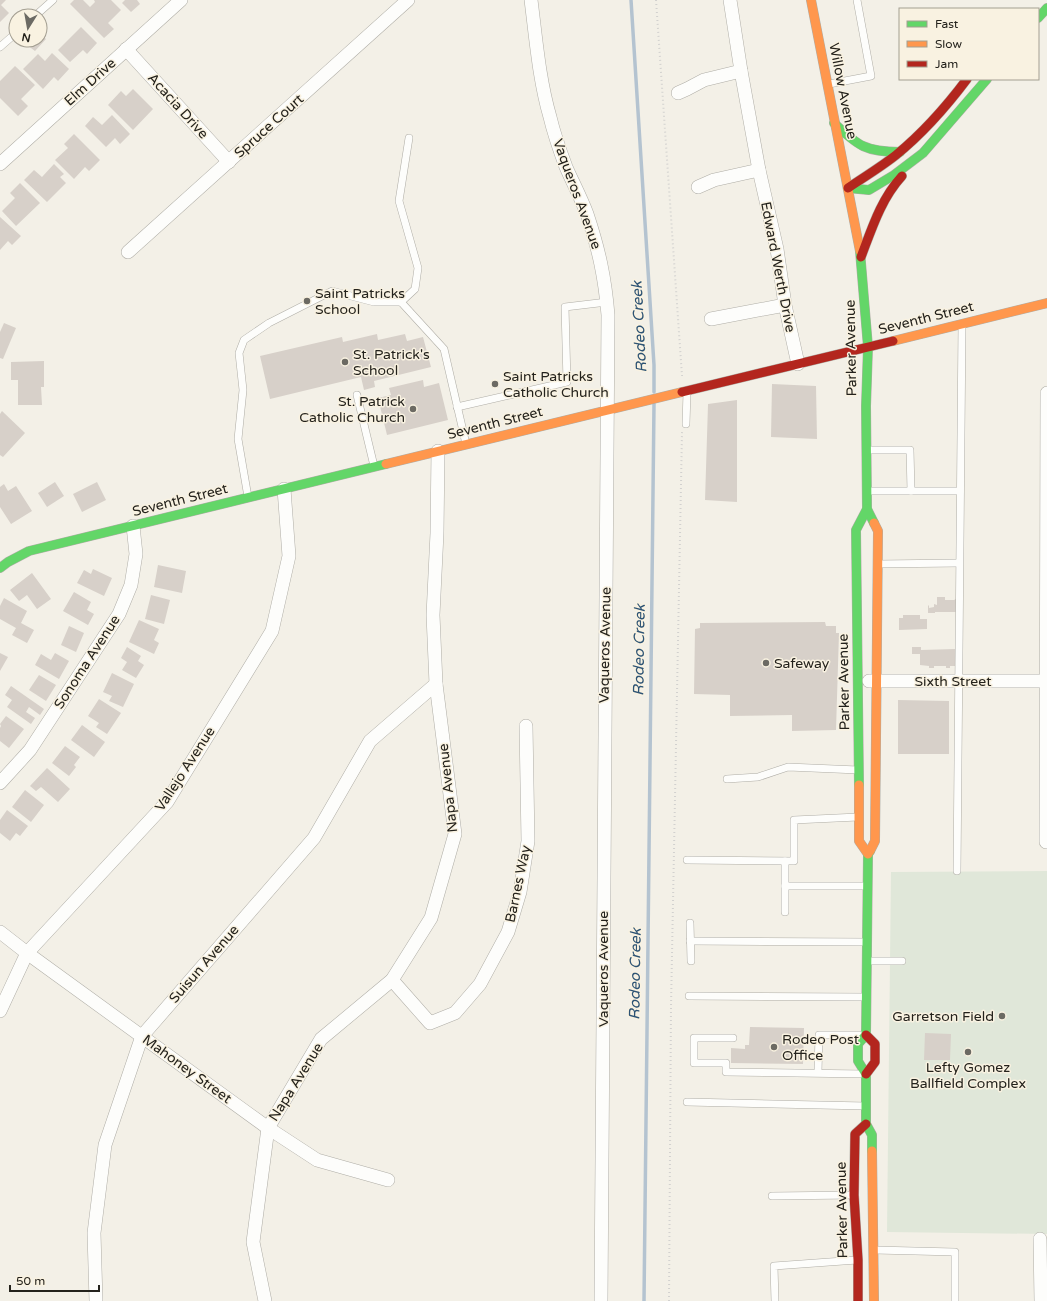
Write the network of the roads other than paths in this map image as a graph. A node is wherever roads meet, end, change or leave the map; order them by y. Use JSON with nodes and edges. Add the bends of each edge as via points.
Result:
{"nodes":[{"id":1,"x":53,"y":0,"type":"edge"},
{"id":2,"x":181,"y":0,"type":"edge"},
{"id":3,"x":408,"y":0,"type":"edge"},
{"id":4,"x":531,"y":0,"type":"edge"},
{"id":5,"x":730,"y":0,"type":"edge"},
{"id":6,"x":811,"y":0,"type":"edge"},
{"id":7,"x":857,"y":0,"type":"edge"},
{"id":8,"x":44,"y":8,"type":"edge"},
{"id":9,"x":1047,"y":8,"type":"edge"},
{"id":10,"x":1039,"y":17,"type":"edge"},
{"id":11,"x":8,"y":40,"type":"edge"},
{"id":12,"x":0,"y":48,"type":"edge"},
{"id":13,"x":126,"y":49,"type":"junction"},
{"id":14,"x":741,"y":71,"type":"junction"},
{"id":15,"x":966,"y":80,"type":"edge"},
{"id":16,"x":986,"y":80,"type":"edge"},
{"id":17,"x":827,"y":85,"type":"junction"},
{"id":18,"x":678,"y":93,"type":"dead end"},
{"id":19,"x":834,"y":123,"type":"junction"},
{"id":20,"x":409,"y":138,"type":"dead end"},
{"id":21,"x":900,"y":152,"type":"junction"},
{"id":22,"x":923,"y":153,"type":"junction"},
{"id":23,"x":229,"y":162,"type":"junction"},
{"id":24,"x":0,"y":164,"type":"edge"},
{"id":25,"x":758,"y":170,"type":"junction"},
{"id":26,"x":698,"y":187,"type":"dead end"},
{"id":27,"x":848,"y":188,"type":"junction"},
{"id":28,"x":128,"y":252,"type":"dead end"},
{"id":29,"x":861,"y":258,"type":"junction"},
{"id":30,"x":401,"y":302,"type":"junction"},
{"id":31,"x":607,"y":302,"type":"junction"},
{"id":32,"x":1047,"y":303,"type":"edge"},
{"id":33,"x":785,"y":305,"type":"junction"},
{"id":34,"x":711,"y":320,"type":"dead end"},
{"id":35,"x":962,"y":324,"type":"junction"},
{"id":36,"x":868,"y":347,"type":"junction"},
{"id":37,"x":798,"y":364,"type":"junction"},
{"id":38,"x":685,"y":392,"type":"junction"},
{"id":39,"x":1047,"y":393,"type":"edge"},
{"id":40,"x":358,"y":395,"type":"dead end"},
{"id":41,"x":457,"y":406,"type":"junction"},
{"id":42,"x":608,"y":410,"type":"junction"},
{"id":43,"x":686,"y":424,"type":"dead end"},
{"id":44,"x":467,"y":444,"type":"junction"},
{"id":45,"x":866,"y":450,"type":"junction"},
{"id":46,"x":438,"y":451,"type":"junction"},
{"id":47,"x":374,"y":466,"type":"junction"},
{"id":48,"x":284,"y":489,"type":"junction"},
{"id":49,"x":867,"y":491,"type":"junction"},
{"id":50,"x":911,"y":491,"type":"junction"},
{"id":51,"x":960,"y":491,"type":"junction"},
{"id":52,"x":248,"y":497,"type":"junction"},
{"id":53,"x":867,"y":509,"type":"junction"},
{"id":54,"x":133,"y":526,"type":"junction"},
{"id":55,"x":878,"y":564,"type":"junction"},
{"id":56,"x":960,"y":564,"type":"junction"},
{"id":57,"x":0,"y":568,"type":"edge"},
{"id":58,"x":877,"y":680,"type":"junction"},
{"id":59,"x":858,"y":681,"type":"junction"},
{"id":60,"x":959,"y":681,"type":"junction"},
{"id":61,"x":1047,"y":681,"type":"edge"},
{"id":62,"x":436,"y":684,"type":"junction"},
{"id":63,"x":526,"y":726,"type":"dead end"},
{"id":64,"x":858,"y":770,"type":"junction"},
{"id":65,"x":727,"y":779,"type":"dead end"},
{"id":66,"x":0,"y":783,"type":"edge"},
{"id":67,"x":858,"y":816,"type":"junction"},
{"id":68,"x":1046,"y":842,"type":"dead end"},
{"id":69,"x":868,"y":854,"type":"junction"},
{"id":70,"x":687,"y":860,"type":"dead end"},
{"id":71,"x":785,"y":861,"type":"junction"},
{"id":72,"x":957,"y":871,"type":"dead end"},
{"id":73,"x":785,"y":886,"type":"junction"},
{"id":74,"x":868,"y":886,"type":"junction"},
{"id":75,"x":785,"y":912,"type":"dead end"},
{"id":76,"x":690,"y":923,"type":"dead end"},
{"id":77,"x":0,"y":932,"type":"edge"},
{"id":78,"x":690,"y":941,"type":"junction"},
{"id":79,"x":867,"y":942,"type":"junction"},
{"id":80,"x":27,"y":954,"type":"junction"},
{"id":81,"x":691,"y":961,"type":"dead end"},
{"id":82,"x":867,"y":961,"type":"junction"},
{"id":83,"x":902,"y":961,"type":"dead end"},
{"id":84,"x":392,"y":980,"type":"junction"},
{"id":85,"x":689,"y":996,"type":"dead end"},
{"id":86,"x":867,"y":997,"type":"junction"},
{"id":87,"x":0,"y":1011,"type":"edge"},
{"id":88,"x":866,"y":1035,"type":"junction"},
{"id":89,"x":142,"y":1036,"type":"junction"},
{"id":90,"x":733,"y":1038,"type":"dead end"},
{"id":91,"x":818,"y":1072,"type":"junction"},
{"id":92,"x":866,"y":1074,"type":"junction"},
{"id":93,"x":687,"y":1102,"type":"dead end"},
{"id":94,"x":866,"y":1106,"type":"junction"},
{"id":95,"x":866,"y":1124,"type":"junction"},
{"id":96,"x":268,"y":1128,"type":"junction"},
{"id":97,"x":388,"y":1180,"type":"dead end"},
{"id":98,"x":854,"y":1195,"type":"junction"},
{"id":99,"x":772,"y":1196,"type":"dead end"},
{"id":100,"x":1040,"y":1239,"type":"dead end"},
{"id":101,"x":873,"y":1250,"type":"junction"},
{"id":102,"x":858,"y":1260,"type":"junction"},
{"id":103,"x":96,"y":1301,"type":"edge"},
{"id":104,"x":265,"y":1301,"type":"edge"},
{"id":105,"x":601,"y":1301,"type":"edge"},
{"id":106,"x":775,"y":1301,"type":"edge"},
{"id":107,"x":858,"y":1301,"type":"edge"},
{"id":108,"x":874,"y":1301,"type":"edge"},
{"id":109,"x":956,"y":1301,"type":"edge"},
{"id":110,"x":1041,"y":1301,"type":"edge"}],
"edges":[{"from":1,"to":8,"type":"lane"},
{"from":2,"to":13,"type":"street","name":"Elm Drive"},
{"from":3,"to":23,"type":"street","name":"Spruce Court"},
{"from":4,"to":31,"type":"street","name":"Vaqueros Avenue","via":[[537,51],[550,117],[565,165],[586,212],[598,251]]},
{"from":5,"to":14,"type":"street","name":"Edward Werth Drive"},
{"from":6,"to":17,"type":"main road","name":"Willow Avenue"},
{"from":7,"to":17,"type":"lane","via":[[871,76]]},
{"from":9,"to":10,"type":"main road"},
{"from":11,"to":12,"type":"lane"},
{"from":13,"to":23,"type":"street","name":"Acacia Drive"},
{"from":13,"to":24,"type":"street","name":"Elm Drive"},
{"from":14,"to":18,"type":"street","via":[[704,80]]},
{"from":14,"to":25,"type":"street","name":"Edward Werth Drive"},
{"from":15,"to":21,"type":"main road","via":[[923,132]]},
{"from":16,"to":22,"type":"main road"},
{"from":17,"to":19,"type":"main road","name":"Willow Avenue"},
{"from":19,"to":21,"type":"main road","via":[[860,146],[881,152]]},
{"from":19,"to":27,"type":"main road","name":"Willow Avenue"},
{"from":20,"to":30,"type":"lane","via":[[399,201],[418,268],[415,289]]},
{"from":21,"to":27,"type":"main road"},
{"from":22,"to":27,"type":"main road","via":[[869,190]]},
{"from":22,"to":29,"type":"main road","via":[[892,188],[878,209]]},
{"from":23,"to":28,"type":"street","name":"Spruce Court"},
{"from":25,"to":26,"type":"street","via":[[714,180]]},
{"from":25,"to":33,"type":"street","name":"Edward Werth Drive","via":[[777,249]]},
{"from":27,"to":29,"type":"main road","name":"Parker Avenue"},
{"from":29,"to":36,"type":"main road","name":"Parker Avenue"},
{"from":30,"to":41,"type":"lane","via":[[444,348]]},
{"from":30,"to":52,"type":"lane","via":[[374,302],[332,291],[269,323],[244,340],[239,353],[243,390],[238,440]]},
{"from":31,"to":41,"type":"lane","via":[[565,307],[567,382]]},
{"from":31,"to":42,"type":"street","name":"Vaqueros Avenue"},
{"from":32,"to":35,"type":"main road","name":"Seventh Street"},
{"from":33,"to":34,"type":"street"},
{"from":33,"to":37,"type":"street","name":"Edward Werth Drive"},
{"from":35,"to":36,"type":"main road","name":"Seventh Street"},
{"from":35,"to":51,"type":"lane"},
{"from":36,"to":37,"type":"main road","name":"Seventh Street"},
{"from":36,"to":45,"type":"main road","name":"Parker Avenue"},
{"from":37,"to":38,"type":"main road","name":"Seventh Street"},
{"from":38,"to":42,"type":"main road","name":"Seventh Street"},
{"from":38,"to":43,"type":"lane"},
{"from":39,"to":61,"type":"street"},
{"from":40,"to":47,"type":"lane"},
{"from":41,"to":44,"type":"lane"},
{"from":42,"to":44,"type":"main road","name":"Seventh Street"},
{"from":42,"to":105,"type":"street","name":"Vaqueros Avenue"},
{"from":44,"to":46,"type":"main road","name":"Seventh Street"},
{"from":45,"to":49,"type":"main road","name":"Parker Avenue"},
{"from":45,"to":50,"type":"lane","via":[[910,450]]},
{"from":46,"to":47,"type":"main road","name":"Seventh Street"},
{"from":46,"to":62,"type":"street","name":"Napa Avenue","via":[[433,615]]},
{"from":47,"to":48,"type":"main road","name":"Seventh Street"},
{"from":48,"to":52,"type":"main road","name":"Seventh Street"},
{"from":48,"to":80,"type":"street","name":"Vallejo Avenue","via":[[290,556],[272,632],[167,802]]},
{"from":49,"to":50,"type":"lane"},
{"from":49,"to":53,"type":"main road","name":"Parker Avenue"},
{"from":50,"to":51,"type":"lane"},
{"from":51,"to":56,"type":"lane"},
{"from":52,"to":54,"type":"main road","name":"Seventh Street"},
{"from":53,"to":55,"type":"main road","name":"Parker Avenue","via":[[878,531]]},
{"from":53,"to":59,"type":"main road","name":"Parker Avenue","via":[[856,530]]},
{"from":54,"to":57,"type":"main road","name":"Seventh Street","via":[[29,551]]},
{"from":54,"to":66,"type":"street","name":"Sonoma Avenue","via":[[136,554],[131,585],[119,614],[30,750]]},
{"from":55,"to":56,"type":"lane"},
{"from":55,"to":58,"type":"main road","name":"Parker Avenue"},
{"from":56,"to":60,"type":"lane"},
{"from":58,"to":59,"type":"street","name":"Sixth Street"},
{"from":58,"to":60,"type":"street","name":"Sixth Street"},
{"from":58,"to":69,"type":"main road","name":"Parker Avenue","via":[[875,841]]},
{"from":59,"to":64,"type":"main road","name":"Parker Avenue"},
{"from":60,"to":61,"type":"street","name":"Sixth Street"},
{"from":60,"to":72,"type":"lane"},
{"from":61,"to":68,"type":"street"},
{"from":62,"to":84,"type":"street","name":"Napa Avenue","via":[[455,834],[431,918]]},
{"from":62,"to":89,"type":"street","name":"Suisun Avenue","via":[[370,741],[314,838]]},
{"from":63,"to":84,"type":"street","name":"Barnes Way","via":[[528,841],[520,892],[508,932],[480,984],[455,1013],[430,1023]]},
{"from":64,"to":65,"type":"lane","via":[[788,767],[758,777]]},
{"from":64,"to":67,"type":"main road","name":"Parker Avenue"},
{"from":67,"to":69,"type":"main road","name":"Parker Avenue","via":[[858,841]]},
{"from":67,"to":71,"type":"lane","via":[[794,820],[794,861]]},
{"from":69,"to":74,"type":"main road","name":"Parker Avenue"},
{"from":70,"to":71,"type":"lane"},
{"from":71,"to":73,"type":"lane"},
{"from":73,"to":74,"type":"lane"},
{"from":73,"to":75,"type":"lane"},
{"from":74,"to":79,"type":"main road","name":"Parker Avenue"},
{"from":76,"to":78,"type":"lane"},
{"from":77,"to":80,"type":"street","name":"Mahoney Street"},
{"from":78,"to":79,"type":"lane"},
{"from":78,"to":81,"type":"lane"},
{"from":79,"to":82,"type":"main road","name":"Parker Avenue"},
{"from":80,"to":87,"type":"street","name":"Vallejo Avenue"},
{"from":80,"to":89,"type":"street","name":"Mahoney Street"},
{"from":82,"to":83,"type":"lane"},
{"from":82,"to":86,"type":"main road","name":"Parker Avenue"},
{"from":84,"to":96,"type":"street","name":"Napa Avenue","via":[[322,1039]]},
{"from":85,"to":86,"type":"lane"},
{"from":86,"to":88,"type":"main road","name":"Parker Avenue"},
{"from":88,"to":91,"type":"lane","via":[[819,1035]]},
{"from":88,"to":92,"type":"main road","name":"Parker Avenue","via":[[858,1044],[858,1061]]},
{"from":88,"to":92,"type":"main road","name":"Parker Avenue","via":[[875,1044],[874,1062]]},
{"from":89,"to":96,"type":"street","name":"Mahoney Street"},
{"from":89,"to":103,"type":"street","name":"Suisun Avenue","via":[[105,1145],[94,1233]]},
{"from":90,"to":91,"type":"lane","via":[[694,1038],[694,1063],[726,1063],[726,1072]]},
{"from":91,"to":92,"type":"lane"},
{"from":92,"to":94,"type":"main road","name":"Parker Avenue"},
{"from":93,"to":94,"type":"lane"},
{"from":94,"to":95,"type":"main road","name":"Parker Avenue"},
{"from":95,"to":98,"type":"main road","name":"Parker Avenue","via":[[855,1134]]},
{"from":95,"to":101,"type":"main road","name":"Parker Avenue","via":[[872,1135]]},
{"from":96,"to":97,"type":"street","name":"Mahoney Street","via":[[317,1160]]},
{"from":96,"to":104,"type":"street","name":"Napa Avenue","via":[[252,1242]]},
{"from":98,"to":99,"type":"lane"},
{"from":98,"to":102,"type":"main road","name":"Parker Avenue"},
{"from":100,"to":110,"type":"street"},
{"from":101,"to":108,"type":"main road","name":"Parker Avenue"},
{"from":101,"to":109,"type":"lane","via":[[955,1252]]},
{"from":102,"to":106,"type":"lane","via":[[774,1266]]},
{"from":102,"to":107,"type":"main road","name":"Parker Avenue"}]}
